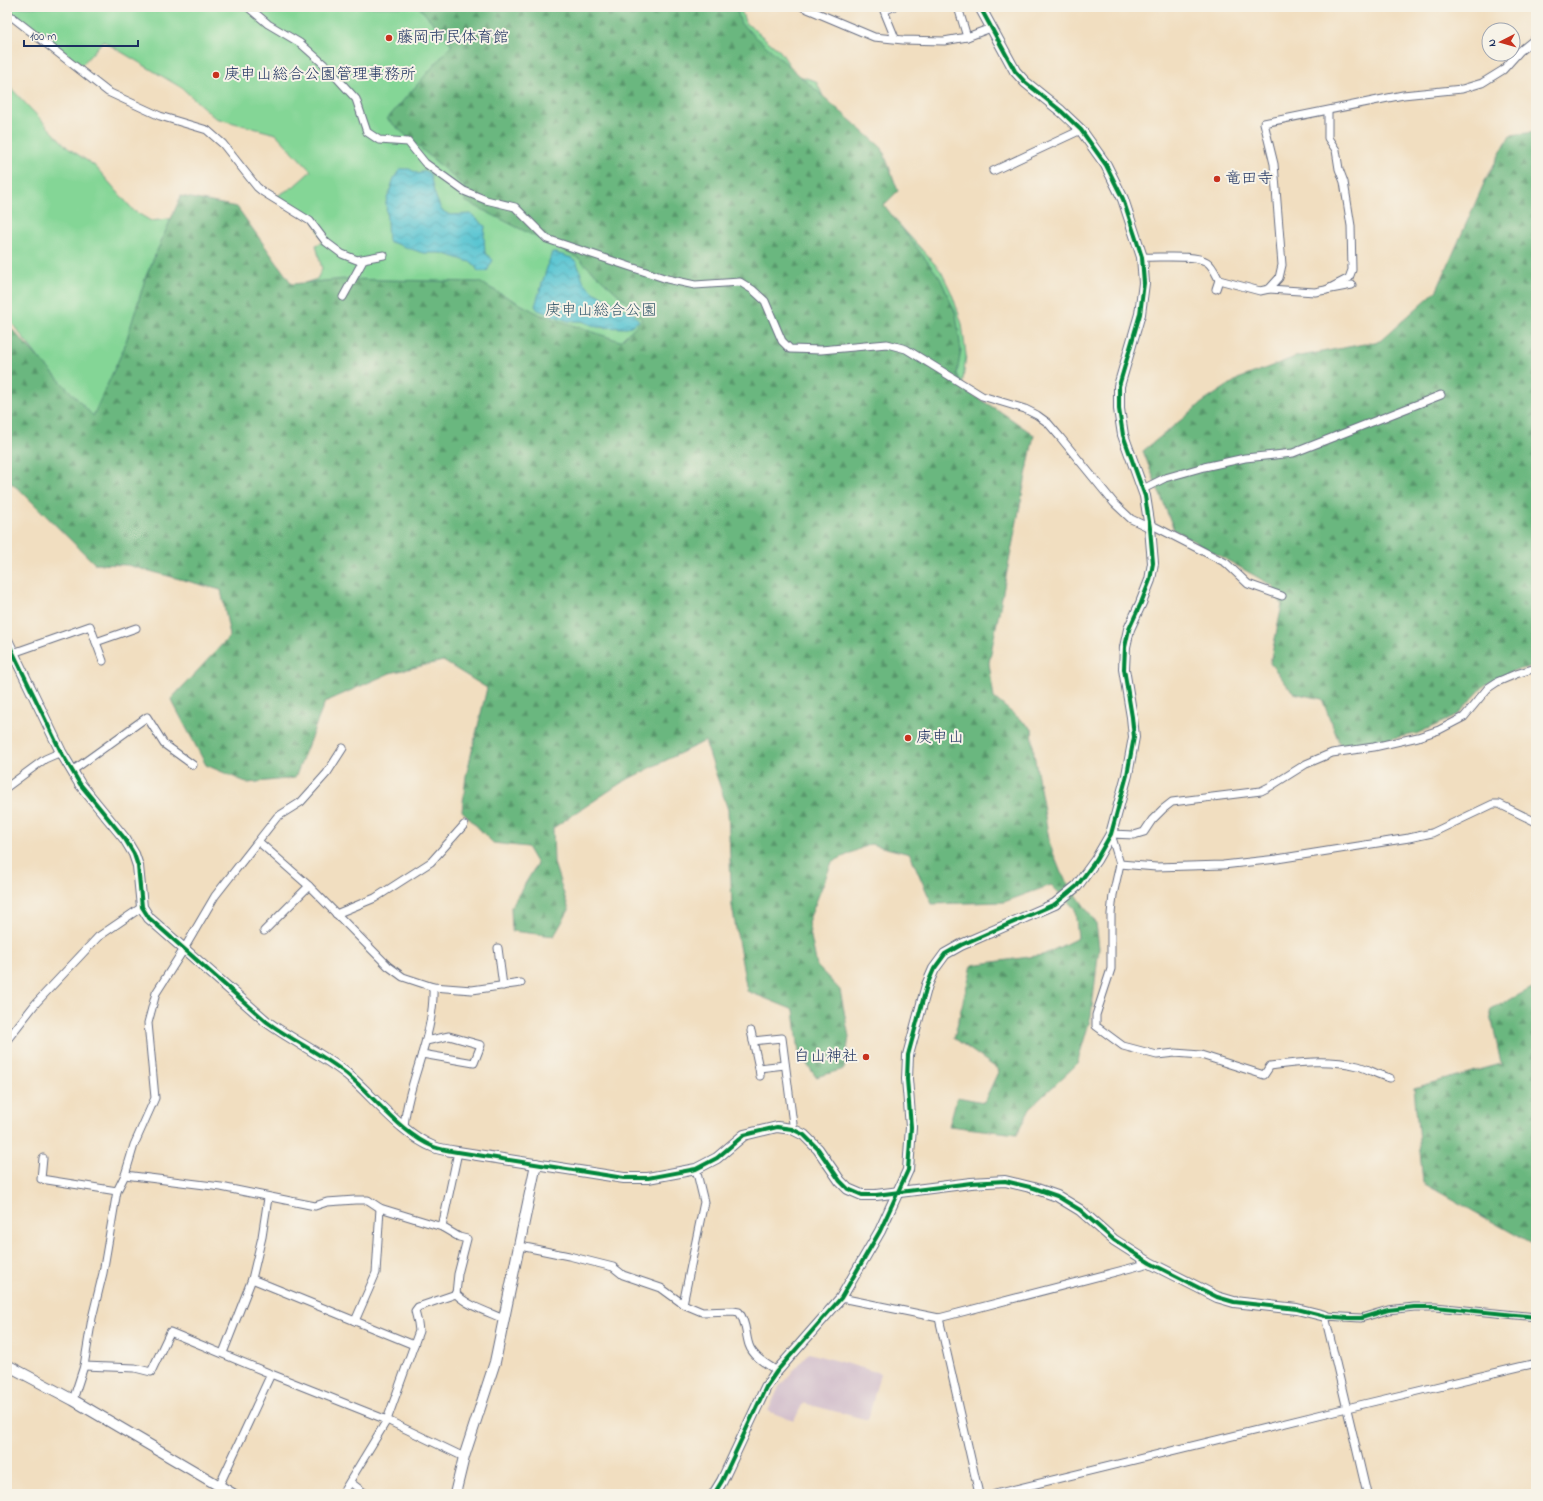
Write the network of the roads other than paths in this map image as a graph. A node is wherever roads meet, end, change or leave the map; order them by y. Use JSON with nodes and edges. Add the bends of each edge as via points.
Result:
{"nodes":[{"id":1,"x":248,"y":7,"type":"edge"},
{"id":2,"x":803,"y":7,"type":"edge"},
{"id":3,"x":893,"y":7,"type":"edge"},
{"id":4,"x":958,"y":7,"type":"edge"},
{"id":5,"x":980,"y":7,"type":"edge"},
{"id":6,"x":7,"y":13,"type":"edge"},
{"id":7,"x":991,"y":28,"type":"junction"},
{"id":8,"x":967,"y":37,"type":"junction"},
{"id":9,"x":895,"y":38,"type":"junction"},
{"id":10,"x":1536,"y":38,"type":"edge"},
{"id":11,"x":1328,"y":111,"type":"junction"},
{"id":12,"x":1080,"y":130,"type":"junction"},
{"id":13,"x":993,"y":171,"type":"dead end"},
{"id":14,"x":384,"y":255,"type":"dead end"},
{"id":15,"x":1142,"y":257,"type":"junction"},
{"id":16,"x":364,"y":259,"type":"junction"},
{"id":17,"x":1219,"y":280,"type":"junction"},
{"id":18,"x":1352,"y":285,"type":"dead end"},
{"id":19,"x":1216,"y":289,"type":"dead end"},
{"id":20,"x":1269,"y":289,"type":"junction"},
{"id":21,"x":1326,"y":290,"type":"junction"},
{"id":22,"x":343,"y":297,"type":"dead end"},
{"id":23,"x":1440,"y":395,"type":"dead end"},
{"id":24,"x":1143,"y":489,"type":"junction"},
{"id":25,"x":1150,"y":526,"type":"junction"},
{"id":26,"x":1282,"y":596,"type":"dead end"},
{"id":27,"x":136,"y":628,"type":"dead end"},
{"id":28,"x":7,"y":640,"type":"edge"},
{"id":29,"x":96,"y":642,"type":"junction"},
{"id":30,"x":13,"y":653,"type":"junction"},
{"id":31,"x":103,"y":661,"type":"dead end"},
{"id":32,"x":1536,"y":668,"type":"edge"},
{"id":33,"x":343,"y":748,"type":"dead end"},
{"id":34,"x":61,"y":752,"type":"junction"},
{"id":35,"x":193,"y":765,"type":"dead end"},
{"id":36,"x":72,"y":771,"type":"junction"},
{"id":37,"x":7,"y":787,"type":"edge"},
{"id":38,"x":1536,"y":822,"type":"edge"},
{"id":39,"x":464,"y":825,"type":"dead end"},
{"id":40,"x":1111,"y":834,"type":"junction"},
{"id":41,"x":259,"y":842,"type":"junction"},
{"id":42,"x":1120,"y":864,"type":"junction"},
{"id":43,"x":309,"y":886,"type":"junction"},
{"id":44,"x":142,"y":907,"type":"junction"},
{"id":45,"x":336,"y":914,"type":"junction"},
{"id":46,"x":264,"y":931,"type":"dead end"},
{"id":47,"x":498,"y":948,"type":"dead end"},
{"id":48,"x":184,"y":949,"type":"junction"},
{"id":49,"x":521,"y":983,"type":"dead end"},
{"id":50,"x":502,"y":986,"type":"junction"},
{"id":51,"x":433,"y":987,"type":"junction"},
{"id":52,"x":750,"y":1031,"type":"dead end"},
{"id":53,"x":7,"y":1040,"type":"edge"},
{"id":54,"x":426,"y":1041,"type":"junction"},
{"id":55,"x":753,"y":1041,"type":"junction"},
{"id":56,"x":422,"y":1054,"type":"junction"},
{"id":57,"x":785,"y":1065,"type":"junction"},
{"id":58,"x":759,"y":1068,"type":"junction"},
{"id":59,"x":760,"y":1076,"type":"dead end"},
{"id":60,"x":1390,"y":1078,"type":"dead end"},
{"id":61,"x":404,"y":1127,"type":"junction"},
{"id":62,"x":792,"y":1129,"type":"junction"},
{"id":63,"x":458,"y":1152,"type":"junction"},
{"id":64,"x":44,"y":1158,"type":"dead end"},
{"id":65,"x":536,"y":1164,"type":"junction"},
{"id":66,"x":696,"y":1169,"type":"junction"},
{"id":67,"x":125,"y":1175,"type":"junction"},
{"id":68,"x":117,"y":1191,"type":"junction"},
{"id":69,"x":899,"y":1191,"type":"junction"},
{"id":70,"x":268,"y":1198,"type":"junction"},
{"id":71,"x":380,"y":1208,"type":"junction"},
{"id":72,"x":442,"y":1227,"type":"junction"},
{"id":73,"x":520,"y":1246,"type":"junction"},
{"id":74,"x":1150,"y":1263,"type":"junction"},
{"id":75,"x":252,"y":1279,"type":"junction"},
{"id":76,"x":456,"y":1294,"type":"junction"},
{"id":77,"x":841,"y":1298,"type":"junction"},
{"id":78,"x":683,"y":1304,"type":"junction"},
{"id":79,"x":1325,"y":1316,"type":"junction"},
{"id":80,"x":1536,"y":1317,"type":"edge"},
{"id":81,"x":939,"y":1318,"type":"junction"},
{"id":82,"x":504,"y":1319,"type":"junction"},
{"id":83,"x":355,"y":1320,"type":"junction"},
{"id":84,"x":414,"y":1345,"type":"junction"},
{"id":85,"x":223,"y":1353,"type":"junction"},
{"id":86,"x":1536,"y":1363,"type":"edge"},
{"id":87,"x":7,"y":1366,"type":"edge"},
{"id":88,"x":84,"y":1366,"type":"junction"},
{"id":89,"x":777,"y":1371,"type":"junction"},
{"id":90,"x":271,"y":1374,"type":"junction"},
{"id":91,"x":74,"y":1400,"type":"junction"},
{"id":92,"x":1347,"y":1408,"type":"junction"},
{"id":93,"x":387,"y":1420,"type":"junction"},
{"id":94,"x":464,"y":1456,"type":"junction"},
{"id":95,"x":350,"y":1482,"type":"junction"},
{"id":96,"x":219,"y":1486,"type":"junction"},
{"id":97,"x":233,"y":1494,"type":"edge"},
{"id":98,"x":342,"y":1494,"type":"edge"},
{"id":99,"x":366,"y":1494,"type":"edge"},
{"id":100,"x":455,"y":1494,"type":"edge"},
{"id":101,"x":714,"y":1494,"type":"edge"},
{"id":102,"x":979,"y":1494,"type":"edge"},
{"id":103,"x":996,"y":1494,"type":"edge"},
{"id":104,"x":1367,"y":1494,"type":"edge"}],
"edges":[{"from":1,"to":25,"type":"street","via":[[268,24],[300,43],[326,67],[356,99],[367,132],[379,140],[408,142],[425,163],[464,191],[486,200],[515,207],[547,239],[667,279],[695,285],[740,282],[765,301],[782,341],[790,349],[821,350],[887,344],[906,349],[982,396],[1037,415],[1048,423],[1114,503],[1131,519]]},
{"from":2,"to":9,"type":"street","via":[[874,37]]},
{"from":3,"to":9,"type":"street","via":[[884,11]]},
{"from":4,"to":8,"type":"street"},
{"from":5,"to":7,"type":"street"},
{"from":6,"to":16,"type":"street","via":[[108,92],[160,116],[208,130],[263,192],[310,221],[326,242],[342,254],[357,260]]},
{"from":7,"to":8,"type":"street"},
{"from":7,"to":12,"type":"street","via":[[1015,71]]},
{"from":8,"to":9,"type":"street","via":[[944,40]]},
{"from":10,"to":11,"type":"street","via":[[1503,70],[1482,83],[1462,89],[1404,95]]},
{"from":11,"to":20,"type":"street","via":[[1264,123],[1274,164],[1282,265],[1279,278]]},
{"from":11,"to":21,"type":"street","via":[[1328,138],[1336,150],[1351,226],[1352,270],[1349,278]]},
{"from":12,"to":13,"type":"street"},
{"from":12,"to":15,"type":"street","via":[[1106,165],[1123,199]]},
{"from":14,"to":16,"type":"street"},
{"from":15,"to":17,"type":"street","via":[[1200,258],[1208,262]]},
{"from":15,"to":24,"type":"street","via":[[1144,283],[1140,314],[1119,386],[1119,410],[1123,435]]},
{"from":16,"to":22,"type":"street"},
{"from":17,"to":19,"type":"street"},
{"from":17,"to":20,"type":"street","via":[[1260,291]]},
{"from":18,"to":21,"type":"street"},
{"from":20,"to":21,"type":"street","via":[[1315,292]]},
{"from":23,"to":24,"type":"street","via":[[1293,453],[1245,458],[1204,467],[1165,478]]},
{"from":24,"to":25,"type":"street"},
{"from":25,"to":26,"type":"street","via":[[1226,563],[1248,584]]},
{"from":25,"to":40,"type":"street","via":[[1153,563],[1150,580],[1129,629],[1125,647],[1124,669],[1134,737]]},
{"from":27,"to":29,"type":"street"},
{"from":28,"to":30,"type":"street"},
{"from":29,"to":30,"type":"street","via":[[90,626]]},
{"from":29,"to":31,"type":"street"},
{"from":30,"to":34,"type":"street"},
{"from":32,"to":40,"type":"street","via":[[1497,682],[1488,688],[1464,716],[1439,730],[1374,747],[1332,753],[1306,764],[1261,791],[1172,802],[1152,820],[1144,832],[1134,835]]},
{"from":33,"to":41,"type":"street","via":[[327,773],[301,802],[278,817]]},
{"from":34,"to":36,"type":"street"},
{"from":34,"to":37,"type":"street","via":[[45,759]]},
{"from":35,"to":36,"type":"street","via":[[164,744],[147,718]]},
{"from":36,"to":44,"type":"street","via":[[134,854],[138,866]]},
{"from":38,"to":42,"type":"street","via":[[1499,804],[1493,804],[1432,832],[1277,859],[1223,865],[1156,867]]},
{"from":39,"to":45,"type":"street","via":[[431,862],[375,898]]},
{"from":40,"to":42,"type":"street"},
{"from":40,"to":69,"type":"street","via":[[1077,886],[1056,904],[961,945],[945,954],[934,969],[927,985],[908,1055],[911,1127],[908,1170]]},
{"from":41,"to":43,"type":"street"},
{"from":41,"to":48,"type":"street","via":[[215,896]]},
{"from":42,"to":60,"type":"street","via":[[1111,914],[1111,969],[1096,1015],[1096,1026],[1123,1046],[1157,1055],[1201,1055],[1264,1075],[1270,1066],[1299,1062],[1330,1062],[1360,1067]]},
{"from":43,"to":45,"type":"street"},
{"from":43,"to":46,"type":"street"},
{"from":44,"to":48,"type":"street","via":[[157,926]]},
{"from":44,"to":53,"type":"street","via":[[98,937],[36,1003]]},
{"from":45,"to":51,"type":"street","via":[[393,970],[403,977]]},
{"from":47,"to":50,"type":"street"},
{"from":48,"to":61,"type":"street","via":[[267,1022],[348,1075]]},
{"from":48,"to":67,"type":"street","via":[[156,993],[149,1017],[149,1044],[156,1094],[134,1145]]},
{"from":49,"to":50,"type":"street"},
{"from":50,"to":51,"type":"street","via":[[472,990]]},
{"from":51,"to":54,"type":"street","via":[[434,999]]},
{"from":52,"to":55,"type":"street"},
{"from":54,"to":56,"type":"street"},
{"from":54,"to":56,"type":"street","via":[[449,1036],[482,1045],[474,1063]]},
{"from":55,"to":57,"type":"street","via":[[782,1038]]},
{"from":55,"to":58,"type":"street"},
{"from":56,"to":61,"type":"street","via":[[405,1112]]},
{"from":57,"to":58,"type":"street"},
{"from":57,"to":62,"type":"street"},
{"from":58,"to":59,"type":"street"},
{"from":61,"to":63,"type":"street","via":[[434,1147]]},
{"from":62,"to":66,"type":"street","via":[[777,1127],[744,1135],[717,1158]]},
{"from":62,"to":69,"type":"street","via":[[804,1135],[818,1149],[848,1189],[862,1195]]},
{"from":63,"to":65,"type":"street"},
{"from":63,"to":72,"type":"street"},
{"from":64,"to":68,"type":"street","via":[[41,1178]]},
{"from":65,"to":66,"type":"street","via":[[624,1178],[648,1178]]},
{"from":65,"to":73,"type":"street"},
{"from":66,"to":78,"type":"street","via":[[704,1202]]},
{"from":67,"to":68,"type":"street"},
{"from":67,"to":70,"type":"street","via":[[221,1187]]},
{"from":68,"to":88,"type":"street"},
{"from":69,"to":74,"type":"street","via":[[971,1182],[1005,1181],[1034,1188],[1057,1196],[1080,1210],[1114,1240]]},
{"from":69,"to":77,"type":"street","via":[[880,1231]]},
{"from":70,"to":71,"type":"street","via":[[315,1206],[327,1202],[368,1200]]},
{"from":70,"to":75,"type":"street"},
{"from":71,"to":72,"type":"street"},
{"from":71,"to":83,"type":"street","via":[[376,1274]]},
{"from":72,"to":76,"type":"street","via":[[467,1240],[458,1274]]},
{"from":73,"to":78,"type":"street","via":[[613,1268],[622,1275],[661,1288]]},
{"from":73,"to":82,"type":"street"},
{"from":74,"to":79,"type":"street","via":[[1217,1297],[1234,1302],[1297,1309]]},
{"from":74,"to":81,"type":"street"},
{"from":75,"to":83,"type":"street"},
{"from":75,"to":85,"type":"street"},
{"from":76,"to":82,"type":"street"},
{"from":76,"to":84,"type":"street","via":[[418,1307],[415,1311],[419,1331]]},
{"from":77,"to":81,"type":"street"},
{"from":77,"to":89,"type":"street"},
{"from":78,"to":89,"type":"street","via":[[702,1312],[739,1312],[746,1323],[749,1346],[758,1358]]},
{"from":79,"to":80,"type":"street","via":[[1361,1318],[1388,1310],[1435,1307]]},
{"from":79,"to":92,"type":"street"},
{"from":81,"to":102,"type":"street"},
{"from":82,"to":94,"type":"street","via":[[495,1362]]},
{"from":83,"to":84,"type":"street"},
{"from":84,"to":93,"type":"street"},
{"from":85,"to":88,"type":"street","via":[[170,1332],[151,1372],[135,1368]]},
{"from":85,"to":90,"type":"street"},
{"from":86,"to":92,"type":"street"},
{"from":87,"to":91,"type":"street"},
{"from":88,"to":91,"type":"street"},
{"from":89,"to":101,"type":"street","via":[[766,1387]]},
{"from":90,"to":93,"type":"street"},
{"from":90,"to":96,"type":"street"},
{"from":91,"to":96,"type":"street"},
{"from":92,"to":103,"type":"street"},
{"from":92,"to":104,"type":"street"},
{"from":93,"to":94,"type":"street"},
{"from":93,"to":95,"type":"street"},
{"from":94,"to":100,"type":"street"},
{"from":95,"to":98,"type":"street"},
{"from":95,"to":99,"type":"street"},
{"from":96,"to":97,"type":"street"}]}
